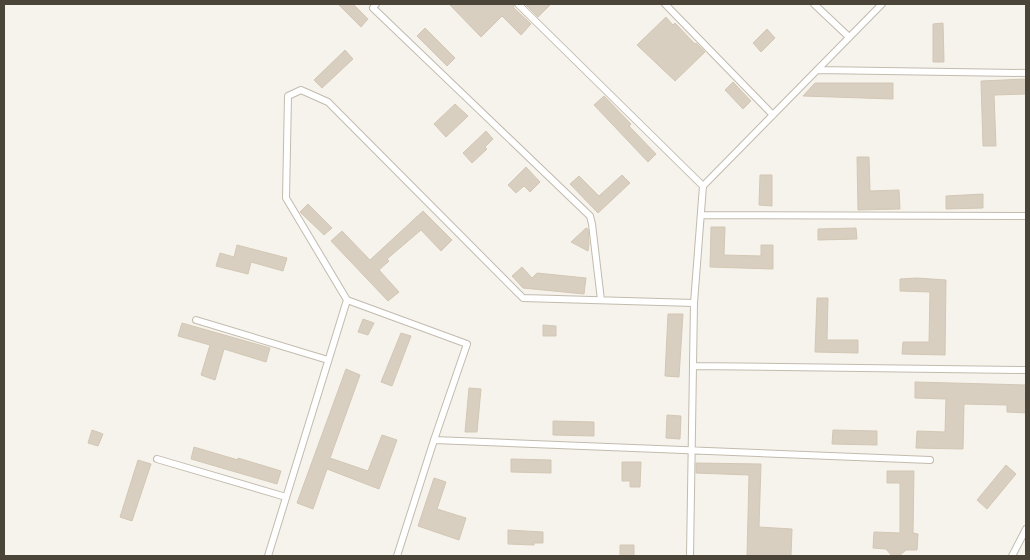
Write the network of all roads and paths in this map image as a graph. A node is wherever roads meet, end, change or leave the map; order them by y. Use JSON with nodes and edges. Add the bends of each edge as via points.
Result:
{"nodes":[{"id":1,"x":376,"y":4,"type":"edge"},
{"id":2,"x":518,"y":4,"type":"edge"},
{"id":3,"x":665,"y":4,"type":"edge"},
{"id":4,"x":814,"y":4,"type":"edge"},
{"id":5,"x":882,"y":4,"type":"edge"},
{"id":6,"x":849,"y":38,"type":"junction"},
{"id":7,"x":817,"y":70,"type":"junction"},
{"id":8,"x":1026,"y":73,"type":"edge"},
{"id":9,"x":773,"y":115,"type":"junction"},
{"id":10,"x":703,"y":186,"type":"junction"},
{"id":11,"x":701,"y":215,"type":"junction"},
{"id":12,"x":1026,"y":216,"type":"edge"},
{"id":13,"x":347,"y":300,"type":"junction"},
{"id":14,"x":601,"y":300,"type":"junction"},
{"id":15,"x":694,"y":303,"type":"junction"},
{"id":16,"x":196,"y":320,"type":"dead end"},
{"id":17,"x":328,"y":360,"type":"junction"},
{"id":18,"x":693,"y":366,"type":"junction"},
{"id":19,"x":1026,"y":370,"type":"edge"},
{"id":20,"x":434,"y":440,"type":"junction"},
{"id":21,"x":691,"y":450,"type":"junction"},
{"id":22,"x":157,"y":459,"type":"dead end"},
{"id":23,"x":930,"y":460,"type":"dead end"},
{"id":24,"x":286,"y":497,"type":"junction"},
{"id":25,"x":1026,"y":530,"type":"edge"},
{"id":26,"x":268,"y":556,"type":"edge"},
{"id":27,"x":397,"y":556,"type":"edge"},
{"id":28,"x":690,"y":556,"type":"edge"},
{"id":29,"x":1012,"y":556,"type":"edge"}],
"edges":[{"from":1,"to":14,"type":"lane","via":[[373,8],[590,216]]},
{"from":2,"to":10,"type":"lane"},
{"from":3,"to":9,"type":"lane"},
{"from":4,"to":6,"type":"lane"},
{"from":5,"to":6,"type":"lane"},
{"from":6,"to":7,"type":"lane"},
{"from":7,"to":8,"type":"lane"},
{"from":7,"to":9,"type":"lane"},
{"from":9,"to":10,"type":"lane"},
{"from":10,"to":11,"type":"lane"},
{"from":11,"to":12,"type":"lane"},
{"from":11,"to":15,"type":"lane"},
{"from":13,"to":14,"type":"lane","via":[[286,198],[288,96],[301,90],[328,102],[523,298]]},
{"from":13,"to":17,"type":"lane"},
{"from":13,"to":20,"type":"lane","via":[[467,344]]},
{"from":14,"to":15,"type":"lane"},
{"from":15,"to":18,"type":"lane"},
{"from":16,"to":17,"type":"lane"},
{"from":17,"to":24,"type":"lane"},
{"from":18,"to":19,"type":"lane"},
{"from":18,"to":21,"type":"lane"},
{"from":20,"to":21,"type":"lane"},
{"from":20,"to":27,"type":"lane"},
{"from":21,"to":23,"type":"lane"},
{"from":21,"to":28,"type":"lane"},
{"from":22,"to":24,"type":"lane"},
{"from":24,"to":26,"type":"lane"},
{"from":25,"to":29,"type":"lane"}]}
